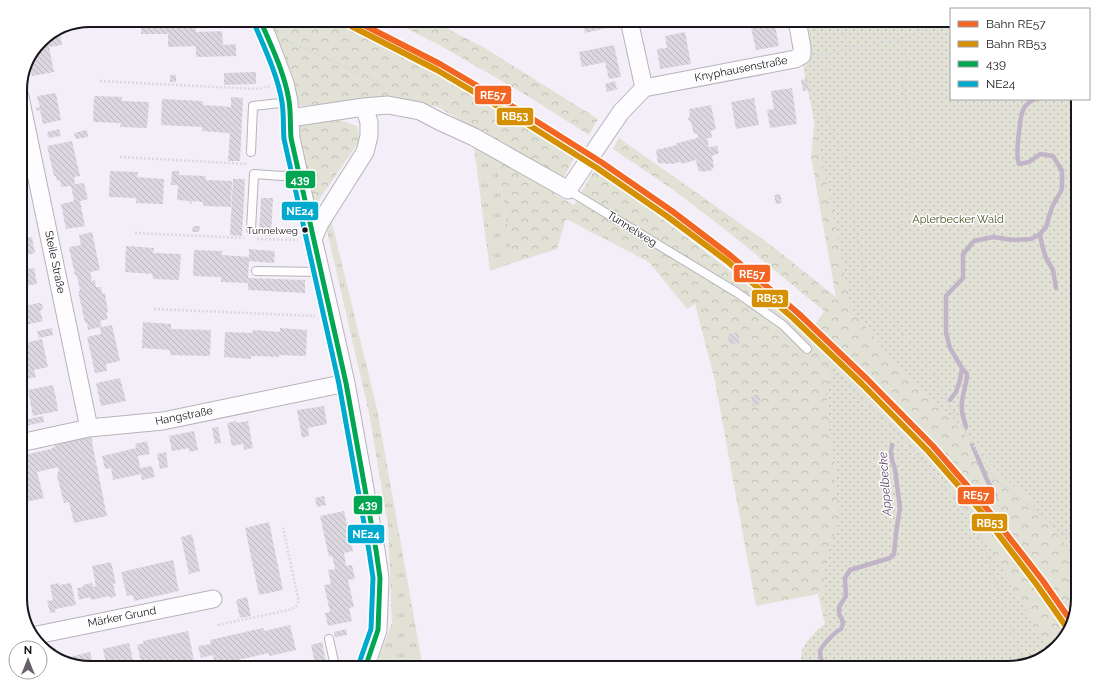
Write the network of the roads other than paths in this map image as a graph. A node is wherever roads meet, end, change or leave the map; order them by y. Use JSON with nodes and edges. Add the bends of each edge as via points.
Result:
{"nodes":[{"id":1,"x":263,"y":27,"type":"edge"},
{"id":2,"x":631,"y":27,"type":"edge"},
{"id":3,"x":798,"y":27,"type":"edge"},
{"id":4,"x":644,"y":88,"type":"junction"},
{"id":5,"x":364,"y":107,"type":"junction"},
{"id":6,"x":290,"y":110,"type":"junction"},
{"id":7,"x":251,"y":152,"type":"dead end"},
{"id":8,"x":27,"y":156,"type":"edge"},
{"id":9,"x":298,"y":174,"type":"junction"},
{"id":10,"x":568,"y":190,"type":"junction"},
{"id":11,"x":251,"y":229,"type":"dead end"},
{"id":12,"x":313,"y":239,"type":"junction"},
{"id":13,"x":256,"y":271,"type":"dead end"},
{"id":14,"x":321,"y":272,"type":"junction"},
{"id":15,"x":808,"y":349,"type":"road end"},
{"id":16,"x":346,"y":383,"type":"junction"},
{"id":17,"x":90,"y":428,"type":"junction"},
{"id":18,"x":27,"y":442,"type":"edge"},
{"id":19,"x":213,"y":599,"type":"dead end"},
{"id":20,"x":39,"y":634,"type":"edge"},
{"id":21,"x":329,"y":639,"type":"dead end"},
{"id":22,"x":335,"y":661,"type":"edge"},
{"id":23,"x":367,"y":661,"type":"edge"}],
"edges":[{"from":1,"to":6,"type":"street","via":[[285,83]]},
{"from":2,"to":4,"type":"street"},
{"from":3,"to":4,"type":"street","name":"Knyphausenstraße","via":[[802,55],[795,59]]},
{"from":4,"to":10,"type":"street","via":[[621,112]]},
{"from":5,"to":6,"type":"street","name":"Tunnelweg"},
{"from":5,"to":10,"type":"street","name":"Tunnelweg","via":[[388,105],[420,111],[474,137]]},
{"from":5,"to":12,"type":"street","via":[[370,136],[365,152],[320,223]]},
{"from":6,"to":7,"type":"lane","via":[[253,106]]},
{"from":6,"to":9,"type":"street","via":[[291,138]]},
{"from":8,"to":17,"type":"street","name":"Steile Straße"},
{"from":9,"to":11,"type":"lane","via":[[254,174]]},
{"from":9,"to":12,"type":"street"},
{"from":10,"to":15,"type":"lane","name":"Tunnelweg","via":[[736,292],[782,325]]},
{"from":12,"to":14,"type":"street"},
{"from":13,"to":14,"type":"lane"},
{"from":14,"to":16,"type":"street"},
{"from":16,"to":17,"type":"street","name":"Hangstraße","via":[[163,421]]},
{"from":16,"to":23,"type":"street","via":[[380,578],[378,630]]},
{"from":17,"to":18,"type":"street","name":"Hangstraße"},
{"from":19,"to":20,"type":"street","name":"Märker Grund"},
{"from":21,"to":22,"type":"lane"}]}
